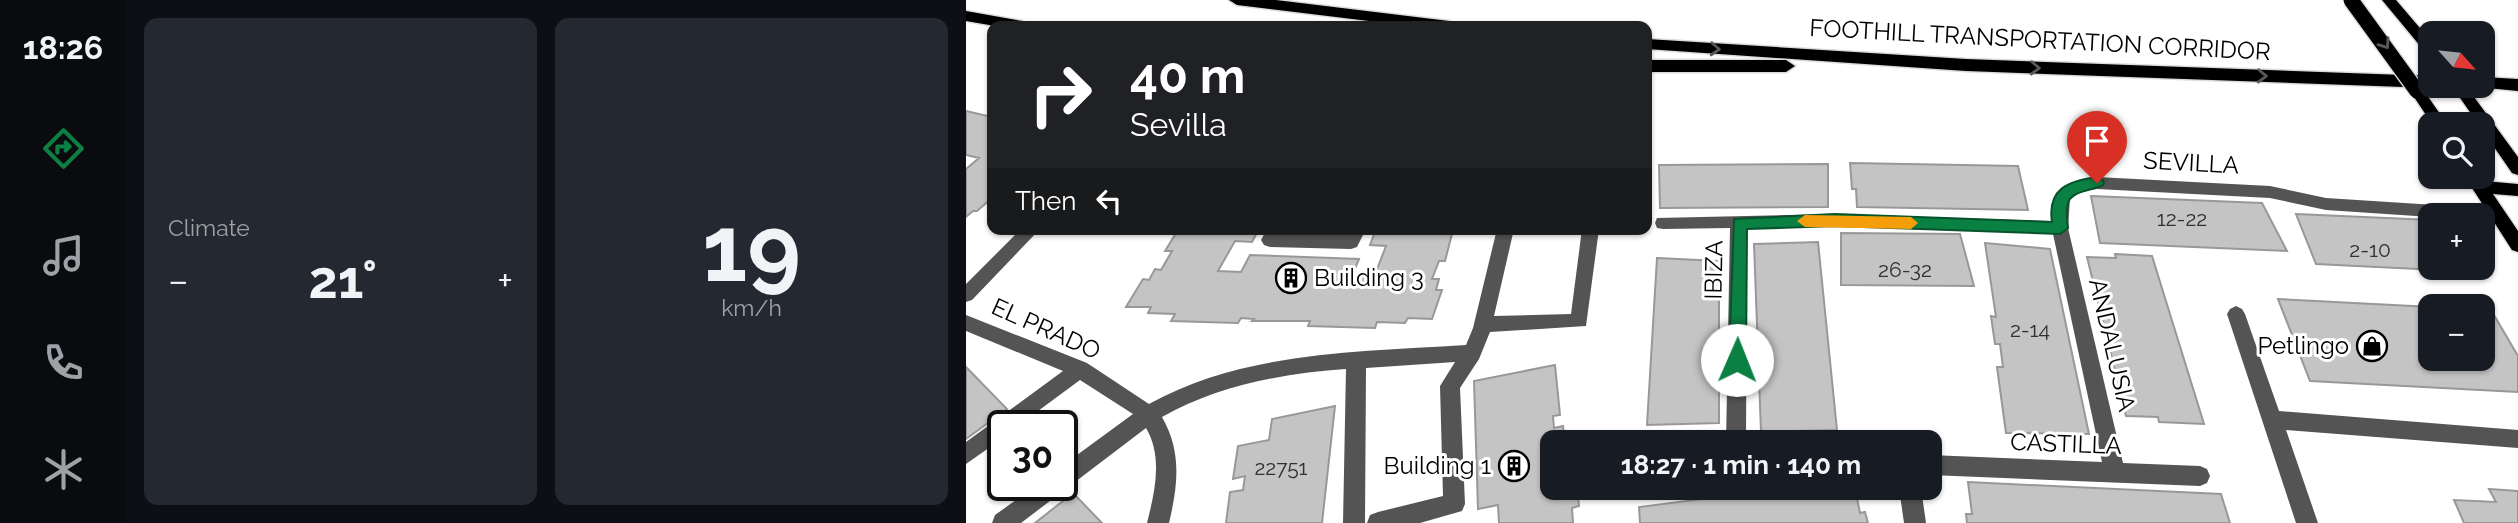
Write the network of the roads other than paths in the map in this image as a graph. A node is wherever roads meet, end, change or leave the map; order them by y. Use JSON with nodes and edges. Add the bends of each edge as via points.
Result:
{"nodes":[{"id":1,"x":1237,"y":0,"type":"edge"},
{"id":2,"x":2351,"y":0,"type":"edge"},
{"id":3,"x":2389,"y":0,"type":"edge"},
{"id":4,"x":966,"y":16,"type":"edge"},
{"id":5,"x":994,"y":21,"type":"edge"},
{"id":6,"x":1409,"y":21,"type":"edge"},
{"id":7,"x":2418,"y":35,"type":"edge"},
{"id":8,"x":1652,"y":44,"type":"edge"},
{"id":9,"x":1966,"y":65,"type":"junction"},
{"id":10,"x":1652,"y":66,"type":"edge"},
{"id":11,"x":2418,"y":82,"type":"edge"},
{"id":12,"x":2496,"y":84,"type":"edge"},
{"id":13,"x":2518,"y":85,"type":"edge"},
{"id":14,"x":2468,"y":98,"type":"edge"},
{"id":15,"x":2432,"y":112,"type":"edge"},
{"id":16,"x":2518,"y":169,"type":"edge"},
{"id":17,"x":2495,"y":186,"type":"edge"},
{"id":18,"x":2481,"y":189,"type":"edge"},
{"id":19,"x":2518,"y":190,"type":"edge"},
{"id":20,"x":2498,"y":215,"type":"junction"},
{"id":21,"x":1662,"y":223,"type":"dead end"},
{"id":22,"x":1739,"y":223,"type":"junction"},
{"id":23,"x":2060,"y":228,"type":"junction"},
{"id":24,"x":1026,"y":235,"type":"edge"},
{"id":25,"x":1273,"y":235,"type":"edge"},
{"id":26,"x":1354,"y":235,"type":"edge"},
{"id":27,"x":1505,"y":235,"type":"edge"},
{"id":28,"x":1590,"y":235,"type":"edge"},
{"id":29,"x":2518,"y":245,"type":"edge"},
{"id":30,"x":966,"y":295,"type":"edge"},
{"id":31,"x":2236,"y":314,"type":"dead end"},
{"id":32,"x":966,"y":323,"type":"edge"},
{"id":33,"x":1483,"y":324,"type":"junction"},
{"id":34,"x":1472,"y":353,"type":"junction"},
{"id":35,"x":1356,"y":362,"type":"junction"},
{"id":36,"x":1080,"y":369,"type":"junction"},
{"id":37,"x":1025,"y":410,"type":"edge"},
{"id":38,"x":1149,"y":414,"type":"junction"},
{"id":39,"x":2272,"y":419,"type":"junction"},
{"id":40,"x":1736,"y":430,"type":"edge"},
{"id":41,"x":987,"y":438,"type":"edge"},
{"id":42,"x":2518,"y":439,"type":"edge"},
{"id":43,"x":966,"y":454,"type":"edge"},
{"id":44,"x":1942,"y":465,"type":"edge"},
{"id":45,"x":1078,"y":467,"type":"edge"},
{"id":46,"x":2115,"y":472,"type":"junction"},
{"id":47,"x":2200,"y":476,"type":"dead end"},
{"id":48,"x":1912,"y":500,"type":"edge"},
{"id":49,"x":1033,"y":501,"type":"edge"},
{"id":50,"x":1003,"y":523,"type":"edge"},
{"id":51,"x":1158,"y":523,"type":"edge"},
{"id":52,"x":1354,"y":523,"type":"edge"},
{"id":53,"x":1378,"y":523,"type":"edge"},
{"id":54,"x":1915,"y":523,"type":"edge"},
{"id":55,"x":2307,"y":523,"type":"edge"}],
"edges":[{"from":1,"to":6,"type":"highway"},
{"from":2,"to":15,"type":"main road","one_way":true,"bridge":true},
{"from":3,"to":7,"type":"main road"},
{"from":4,"to":5,"type":"highway"},
{"from":8,"to":9,"type":"highway","name":"FOOTHILL TRANSPORTATION CORRIDOR","one_way":true},
{"from":9,"to":10,"type":"highway"},
{"from":9,"to":11,"type":"highway","name":"FOOTHILL TRANSPORTATION CORRIDOR","one_way":true},
{"from":12,"to":13,"type":"highway"},
{"from":14,"to":16,"type":"main road"},
{"from":17,"to":19,"type":"main road"},
{"from":18,"to":20,"type":"main road"},
{"from":20,"to":23,"type":"street","name":"SEVILLA","via":[[2326,204],[2270,192],[2097,183],[2078,185],[2064,194],[2057,206]]},
{"from":20,"to":29,"type":"main road"},
{"from":21,"to":22,"type":"street"},
{"from":22,"to":23,"type":"street","via":[[1835,220]]},
{"from":22,"to":40,"type":"street","name":"IBIZA"},
{"from":23,"to":46,"type":"street","name":"ANDALUSIA"},
{"from":24,"to":30,"type":"street"},
{"from":25,"to":26,"type":"street","via":[[1270,240],[1351,242]]},
{"from":27,"to":33,"type":"street"},
{"from":28,"to":33,"type":"street","via":[[1579,321]]},
{"from":31,"to":39,"type":"street"},
{"from":32,"to":36,"type":"street","name":"EL PRADO"},
{"from":33,"to":34,"type":"street"},
{"from":34,"to":35,"type":"street"},
{"from":34,"to":53,"type":"street","via":[[1450,386],[1454,504]]},
{"from":35,"to":38,"type":"street","via":[[1260,373],[1183,395]]},
{"from":35,"to":52,"type":"street"},
{"from":36,"to":37,"type":"street"},
{"from":36,"to":38,"type":"street","name":"EL PRADO"},
{"from":38,"to":45,"type":"street"},
{"from":38,"to":51,"type":"street","via":[[1163,437],[1167,491]]},
{"from":39,"to":42,"type":"street"},
{"from":39,"to":55,"type":"street"},
{"from":41,"to":43,"type":"street"},
{"from":44,"to":46,"type":"street","name":"CASTILLA"},
{"from":46,"to":47,"type":"street","name":"CASTILLA"},
{"from":48,"to":54,"type":"street"},
{"from":49,"to":50,"type":"street"}]}
